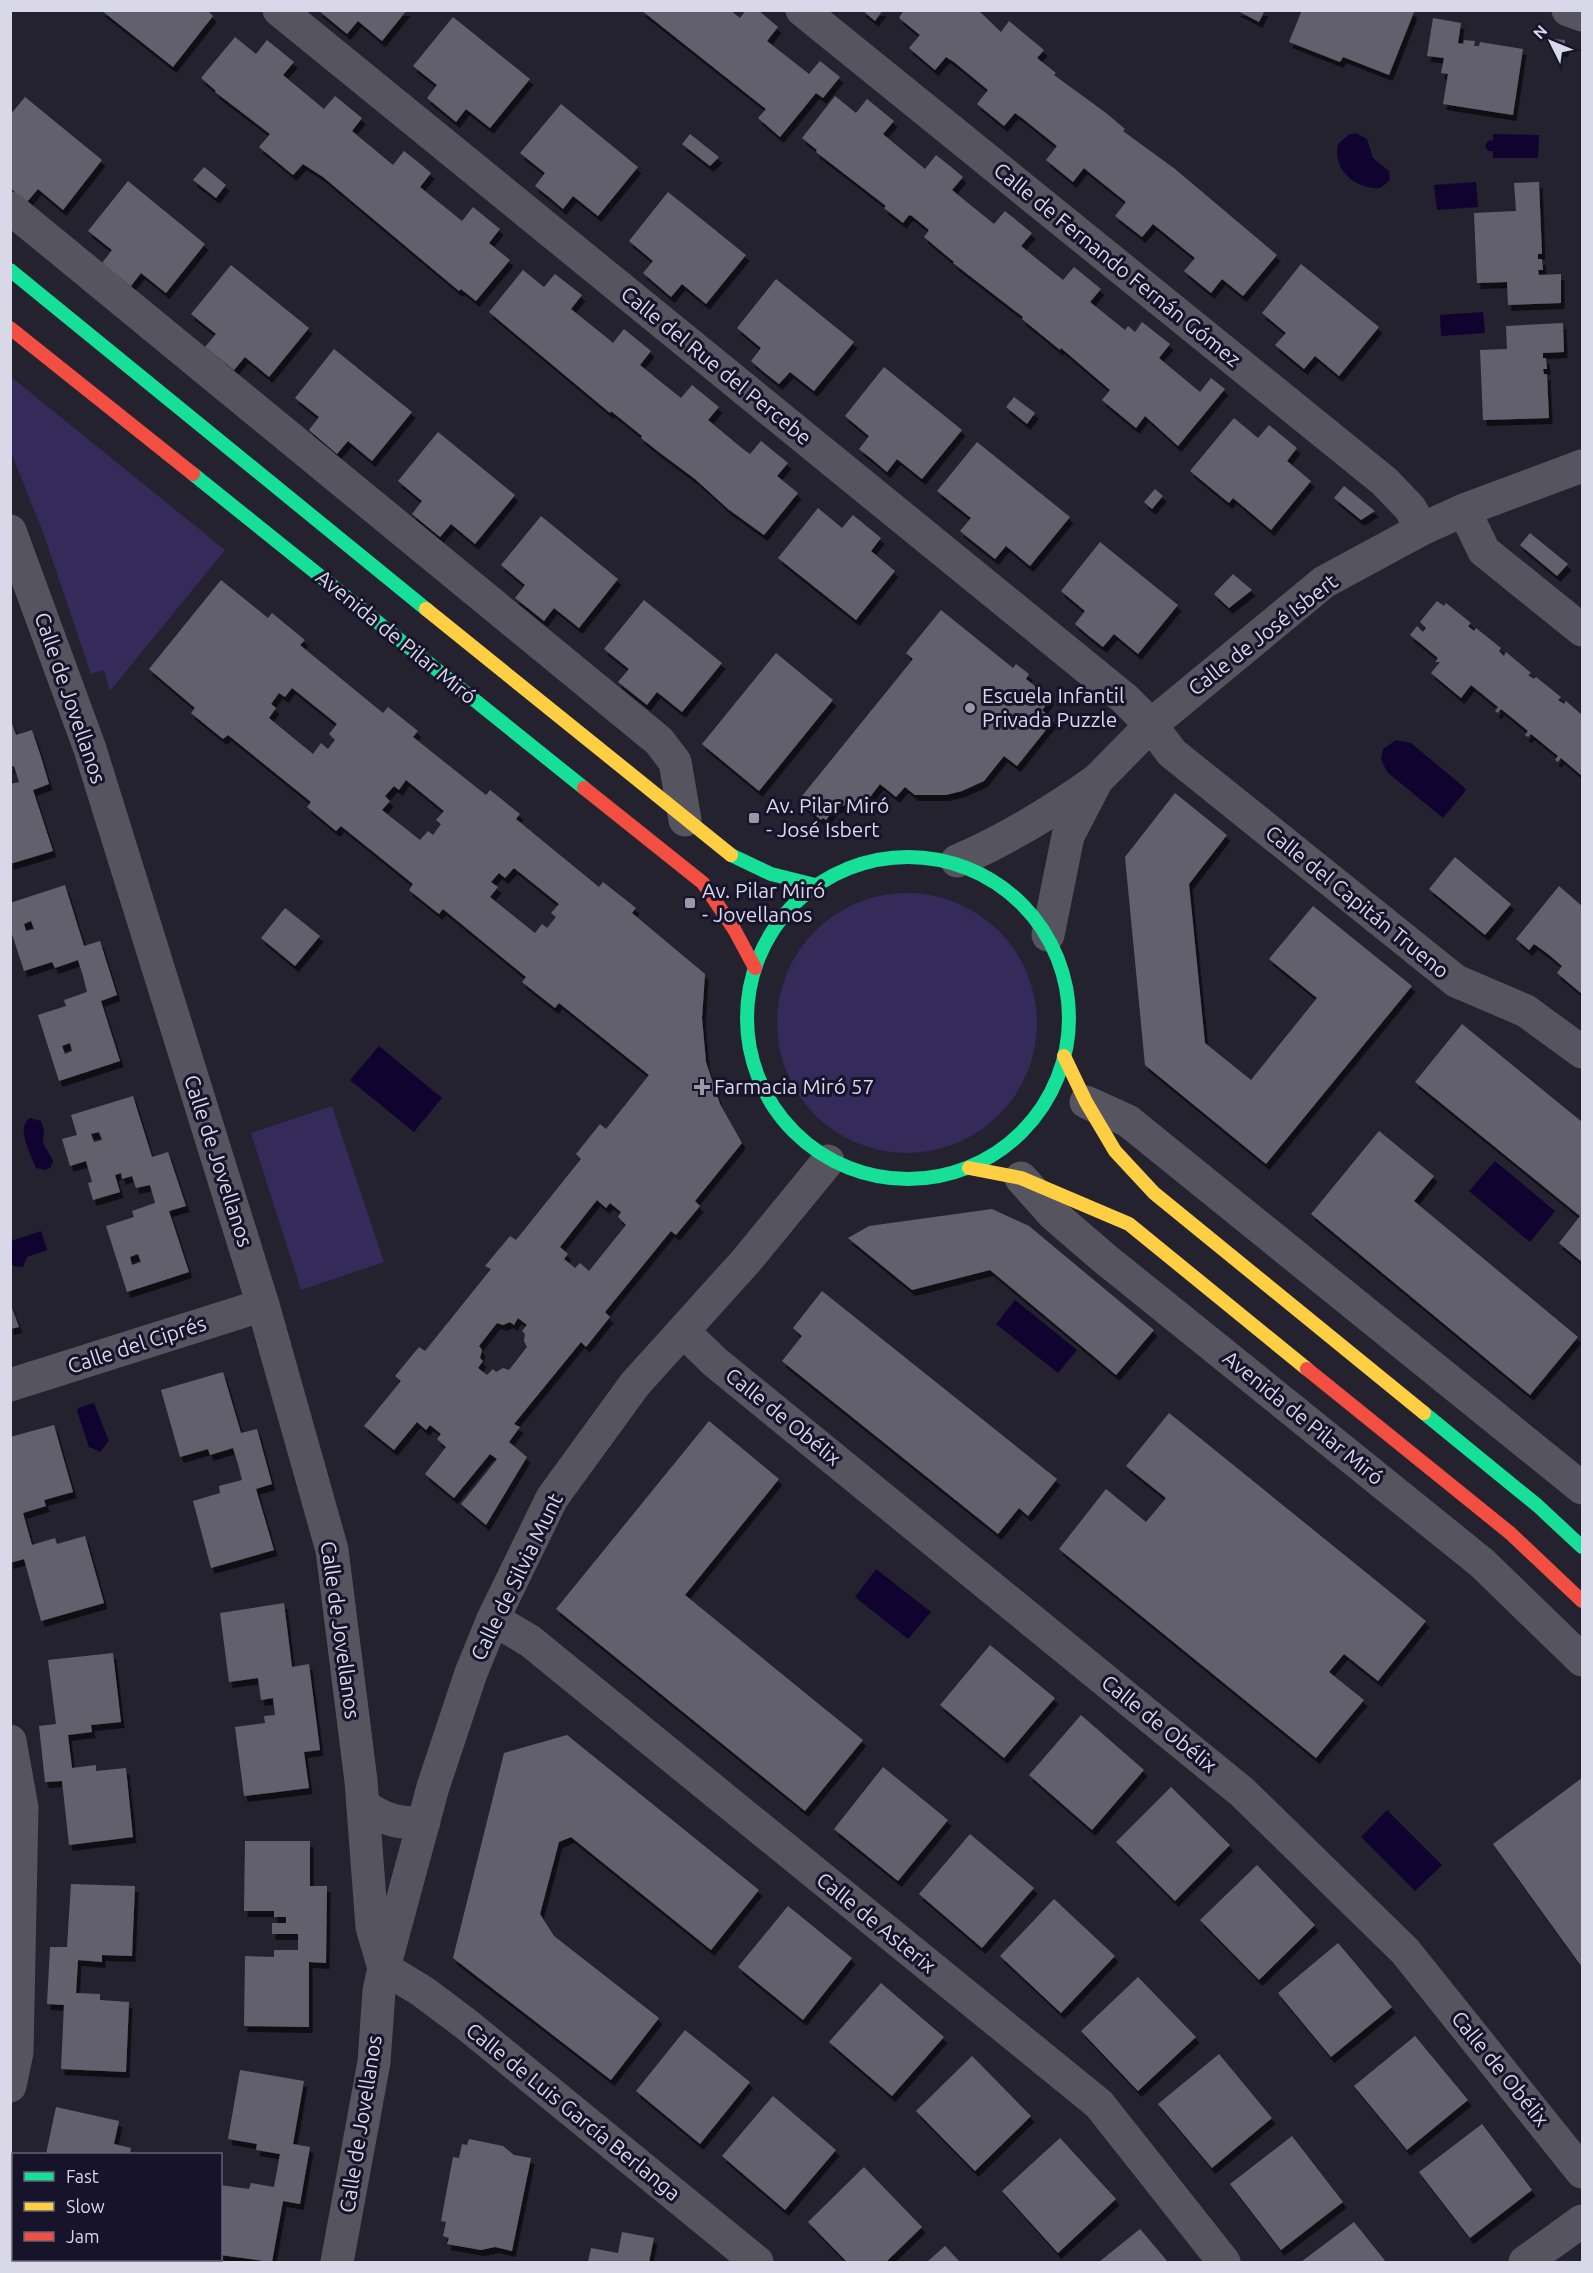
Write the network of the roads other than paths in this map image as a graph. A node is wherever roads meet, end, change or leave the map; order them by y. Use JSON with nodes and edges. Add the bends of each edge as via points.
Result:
{"nodes":[{"id":1,"x":279,"y":10,"type":"edge"},
{"id":2,"x":802,"y":10,"type":"edge"},
{"id":3,"x":1568,"y":10,"type":"edge"},
{"id":4,"x":1582,"y":15,"type":"edge"},
{"id":5,"x":10,"y":208,"type":"edge"},
{"id":6,"x":10,"y":270,"type":"edge"},
{"id":7,"x":10,"y":328,"type":"edge"},
{"id":8,"x":1582,"y":466,"type":"edge"},
{"id":9,"x":1464,"y":510,"type":"junction"},
{"id":10,"x":1422,"y":529,"type":"junction"},
{"id":11,"x":10,"y":531,"type":"edge"},
{"id":12,"x":1582,"y":630,"type":"edge"},
{"id":13,"x":1151,"y":725,"type":"junction"},
{"id":14,"x":1097,"y":780,"type":"junction"},
{"id":15,"x":685,"y":820,"type":"junction"},
{"id":16,"x":957,"y":861,"type":"junction"},
{"id":17,"x":815,"y":885,"type":"junction"},
{"id":18,"x":1048,"y":935,"type":"junction"},
{"id":19,"x":755,"y":968,"type":"junction"},
{"id":20,"x":1582,"y":1052,"type":"edge"},
{"id":21,"x":1064,"y":1056,"type":"junction"},
{"id":22,"x":1086,"y":1102,"type":"junction"},
{"id":23,"x":828,"y":1161,"type":"junction"},
{"id":24,"x":969,"y":1168,"type":"junction"},
{"id":25,"x":1022,"y":1178,"type":"junction"},
{"id":26,"x":263,"y":1305,"type":"junction"},
{"id":27,"x":683,"y":1331,"type":"junction"},
{"id":28,"x":10,"y":1385,"type":"edge"},
{"id":29,"x":1582,"y":1488,"type":"edge"},
{"id":30,"x":1582,"y":1547,"type":"edge"},
{"id":31,"x":1582,"y":1601,"type":"edge"},
{"id":32,"x":493,"y":1619,"type":"junction"},
{"id":33,"x":1582,"y":1660,"type":"edge"},
{"id":34,"x":10,"y":1741,"type":"edge"},
{"id":35,"x":364,"y":1806,"type":"junction"},
{"id":36,"x":424,"y":1822,"type":"junction"},
{"id":37,"x":384,"y":1968,"type":"junction"},
{"id":38,"x":10,"y":2086,"type":"edge"},
{"id":39,"x":1582,"y":2172,"type":"edge"},
{"id":40,"x":1582,"y":2222,"type":"edge"},
{"id":41,"x":337,"y":2262,"type":"edge"},
{"id":42,"x":757,"y":2262,"type":"edge"},
{"id":43,"x":1224,"y":2262,"type":"edge"},
{"id":44,"x":1525,"y":2262,"type":"edge"}],
"edges":[{"from":1,"to":13,"type":"street","name":"Calle del Rue del Percebe","via":[[1096,676]]},
{"from":2,"to":10,"type":"street","name":"Calle de Fernando Fernán Gómez","via":[[1384,481],[1410,508]]},
{"from":3,"to":4,"type":"street"},
{"from":5,"to":15,"type":"street","via":[[659,741],[675,762]]},
{"from":6,"to":15,"type":"street","name":"Avenida de Pilar Miró"},
{"from":7,"to":19,"type":"street","name":"Avenida de Pilar Miró","via":[[703,883]]},
{"from":8,"to":9,"type":"street","name":"Calle de José Isbert"},
{"from":9,"to":10,"type":"street","name":"Calle de José Isbert"},
{"from":9,"to":12,"type":"street","via":[[1484,551]]},
{"from":10,"to":13,"type":"street","name":"Calle de José Isbert","via":[[1324,582]]},
{"from":11,"to":26,"type":"street","name":"Calle de Jovellanos","via":[[90,749]]},
{"from":13,"to":14,"type":"street","name":"Calle de José Isbert"},
{"from":13,"to":20,"type":"street","name":"Calle del Capitán Trueno","via":[[1172,753],[1456,981],[1526,1011]]},
{"from":14,"to":16,"type":"street","name":"Calle de José Isbert","via":[[1045,817]]},
{"from":14,"to":18,"type":"street","name":"Calle de José Isbert","via":[[1068,836]]},
{"from":15,"to":17,"type":"street","name":"Avenida de Pilar Miró","via":[[735,858],[771,874]]},
{"from":16,"to":17,"type":"street","via":[[893,858],[853,865]]},
{"from":16,"to":18,"type":"street","via":[[1013,893]]},
{"from":17,"to":19,"type":"street","via":[[789,909]]},
{"from":18,"to":21,"type":"street","via":[[1061,963],[1068,1004]]},
{"from":19,"to":23,"type":"street","via":[[747,1004],[750,1059],[765,1097],[800,1141]]},
{"from":21,"to":22,"type":"street"},
{"from":21,"to":24,"type":"street","via":[[1049,1096],[1028,1124],[1006,1145]]},
{"from":22,"to":29,"type":"street","via":[[1128,1121]]},
{"from":22,"to":30,"type":"street","via":[[1115,1151],[1154,1193],[1538,1506]]},
{"from":23,"to":24,"type":"street","via":[[865,1177],[909,1180],[940,1177]]},
{"from":23,"to":27,"type":"street","name":"Calle de Silvia Munt"},
{"from":24,"to":25,"type":"street","name":"Avenida de Pilar Miró"},
{"from":25,"to":31,"type":"street","name":"Avenida de Pilar Miró","via":[[1129,1224],[1510,1533]]},
{"from":25,"to":33,"type":"street","name":"Avenida de Pilar Miró","via":[[1054,1215],[1104,1258],[1482,1563]]},
{"from":26,"to":28,"type":"street","name":"Calle del Ciprés"},
{"from":26,"to":35,"type":"street","name":"Calle de Jovellanos","via":[[332,1550]]},
{"from":27,"to":32,"type":"street","name":"Calle de Silvia Munt","via":[[635,1384],[552,1498]]},
{"from":27,"to":39,"type":"street","name":"Calle de Obélix","via":[[714,1362],[1242,1792],[1405,1951]]},
{"from":32,"to":36,"type":"street","name":"Calle de Silvia Munt","via":[[471,1673]]},
{"from":32,"to":43,"type":"street","name":"Calle de Asterix","via":[[530,1641],[1099,2104]]},
{"from":34,"to":38,"type":"street","via":[[22,1808],[17,2052]]},
{"from":35,"to":36,"type":"street","via":[[403,1824]]},
{"from":35,"to":37,"type":"street","name":"Calle de Jovellanos","via":[[372,1927]]},
{"from":36,"to":37,"type":"street","name":"Calle de Silvia Munt"},
{"from":37,"to":41,"type":"street","name":"Calle de Jovellanos","via":[[374,2062]]},
{"from":37,"to":42,"type":"street","name":"Calle de Luis García Berlanga","via":[[466,2024]]},
{"from":40,"to":44,"type":"street"}]}
